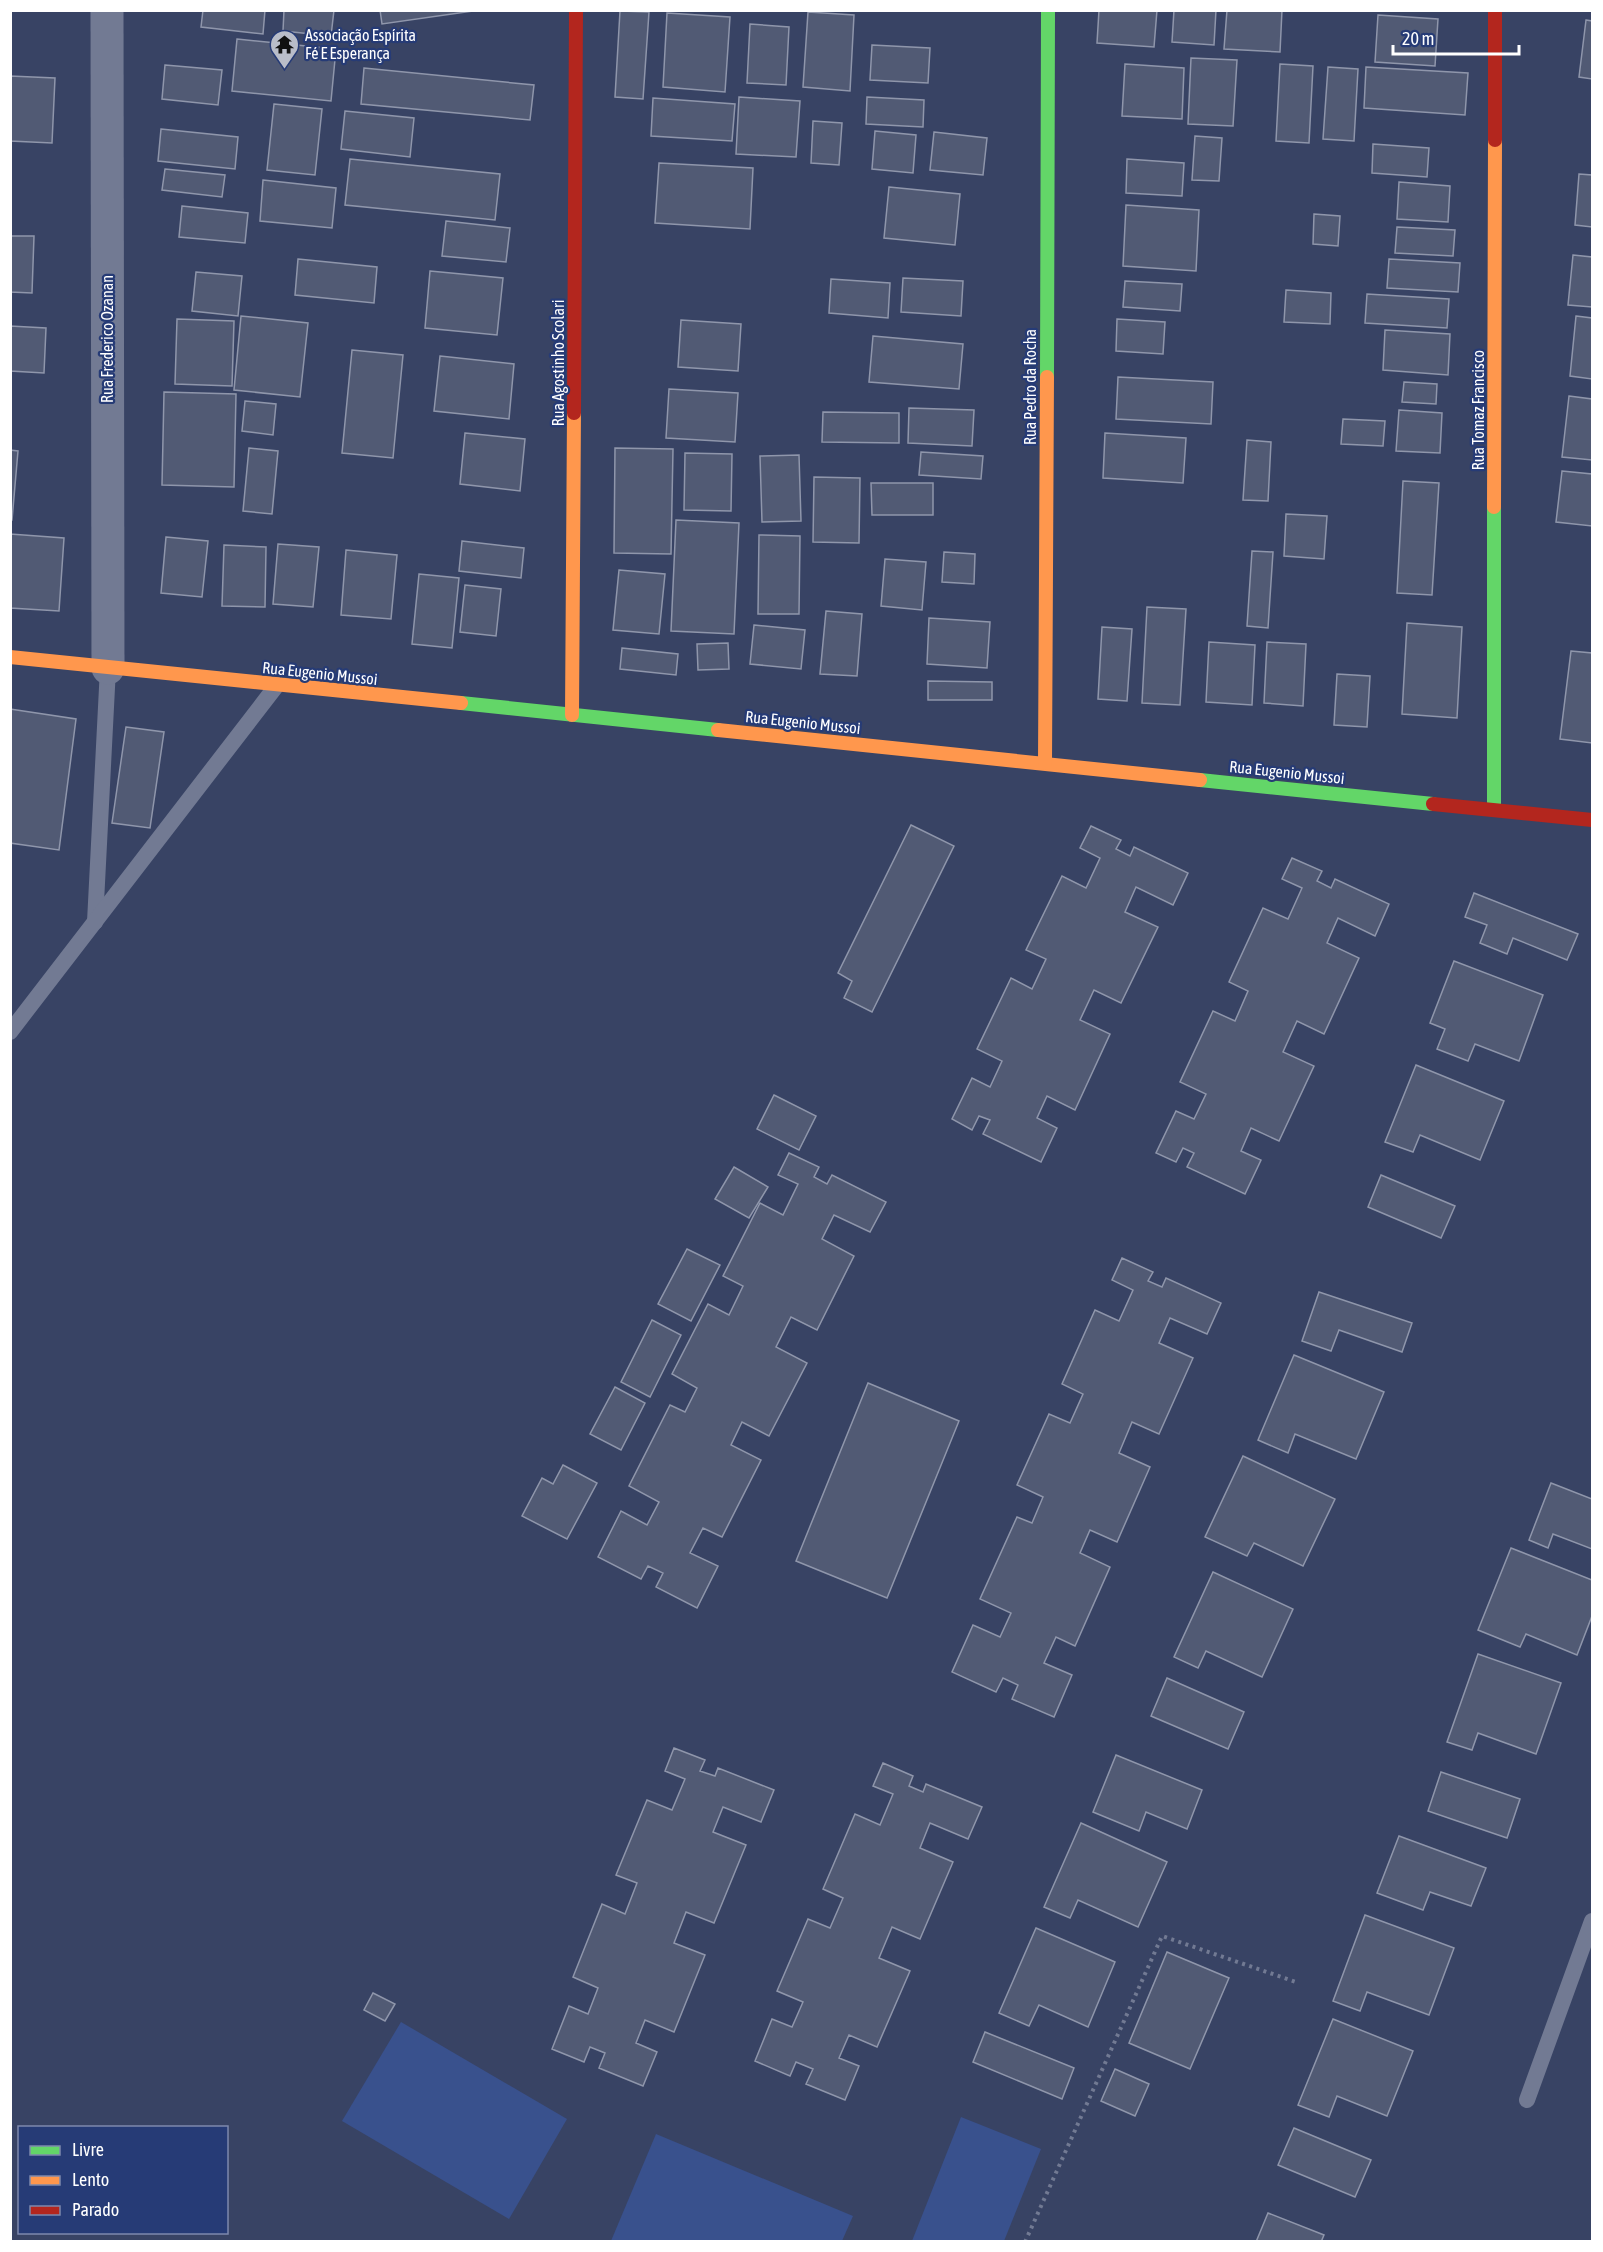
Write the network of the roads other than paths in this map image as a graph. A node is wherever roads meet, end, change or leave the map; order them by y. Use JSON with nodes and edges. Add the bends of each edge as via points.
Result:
{"nodes":[{"id":1,"x":106,"y":10,"type":"edge"},
{"id":2,"x":576,"y":10,"type":"edge"},
{"id":3,"x":1048,"y":10,"type":"edge"},
{"id":4,"x":1495,"y":10,"type":"edge"},
{"id":5,"x":10,"y":657,"type":"edge"},
{"id":6,"x":108,"y":668,"type":"junction"},
{"id":7,"x":277,"y":685,"type":"junction"},
{"id":8,"x":572,"y":715,"type":"junction"},
{"id":9,"x":1044,"y":764,"type":"junction"},
{"id":10,"x":1494,"y":810,"type":"junction"},
{"id":11,"x":1593,"y":820,"type":"edge"},
{"id":12,"x":95,"y":922,"type":"junction"},
{"id":13,"x":10,"y":1032,"type":"edge"},
{"id":14,"x":1593,"y":1920,"type":"edge"},
{"id":15,"x":1527,"y":2100,"type":"dead end"}],
"edges":[{"from":1,"to":6,"type":"street","name":"Rua Frederico Ozanan"},
{"from":2,"to":8,"type":"street","name":"Rua Agostinho Scolari"},
{"from":3,"to":9,"type":"street","name":"Rua Pedro da Rocha"},
{"from":4,"to":10,"type":"street","name":"Rua Tomaz Francisco"},
{"from":5,"to":6,"type":"street","name":"Rua Eugenio Mussoi"},
{"from":6,"to":7,"type":"street","name":"Rua Eugenio Mussoi"},
{"from":6,"to":12,"type":"lane"},
{"from":7,"to":8,"type":"street","name":"Rua Eugenio Mussoi"},
{"from":7,"to":12,"type":"lane"},
{"from":8,"to":9,"type":"street","name":"Rua Eugenio Mussoi"},
{"from":9,"to":10,"type":"street","name":"Rua Eugenio Mussoi"},
{"from":10,"to":11,"type":"street","name":"Rua Eugenio Mussoi"},
{"from":12,"to":13,"type":"lane"},
{"from":14,"to":15,"type":"lane"}]}
